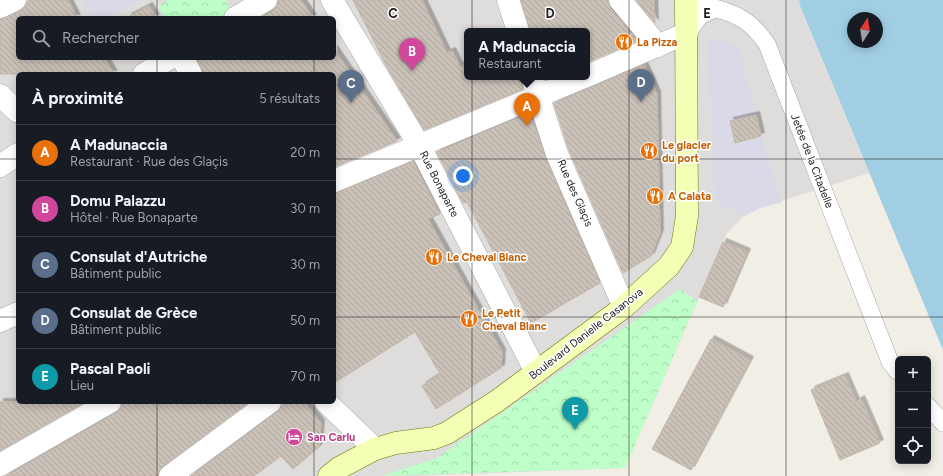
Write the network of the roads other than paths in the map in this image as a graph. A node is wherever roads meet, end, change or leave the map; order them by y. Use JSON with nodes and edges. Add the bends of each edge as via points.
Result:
{"nodes":[{"id":1,"x":15,"y":0,"type":"edge"},
{"id":2,"x":266,"y":0,"type":"edge"},
{"id":3,"x":332,"y":0,"type":"edge"},
{"id":4,"x":508,"y":0,"type":"edge"},
{"id":5,"x":620,"y":0,"type":"edge"},
{"id":6,"x":686,"y":0,"type":"edge"},
{"id":7,"x":698,"y":0,"type":"edge"},
{"id":8,"x":0,"y":7,"type":"edge"},
{"id":9,"x":714,"y":9,"type":"junction"},
{"id":10,"x":236,"y":11,"type":"edge"},
{"id":11,"x":517,"y":28,"type":"edge"},
{"id":12,"x":687,"y":33,"type":"junction"},
{"id":13,"x":658,"y":46,"type":"junction"},
{"id":14,"x":167,"y":60,"type":"edge"},
{"id":15,"x":183,"y":60,"type":"edge"},
{"id":16,"x":147,"y":72,"type":"edge"},
{"id":17,"x":190,"y":72,"type":"edge"},
{"id":18,"x":590,"y":74,"type":"edge"},
{"id":19,"x":567,"y":80,"type":"edge"},
{"id":20,"x":535,"y":87,"type":"edge"},
{"id":21,"x":0,"y":95,"type":"edge"},
{"id":22,"x":16,"y":110,"type":"edge"},
{"id":23,"x":419,"y":145,"type":"junction"},
{"id":24,"x":16,"y":155,"type":"edge"},
{"id":25,"x":0,"y":166,"type":"edge"},
{"id":26,"x":336,"y":180,"type":"edge"},
{"id":27,"x":624,"y":307,"type":"junction"},
{"id":28,"x":16,"y":314,"type":"edge"},
{"id":29,"x":0,"y":321,"type":"edge"},
{"id":30,"x":895,"y":368,"type":"edge"},
{"id":31,"x":536,"y":372,"type":"junction"},
{"id":32,"x":107,"y":404,"type":"edge"},
{"id":33,"x":267,"y":404,"type":"edge"},
{"id":34,"x":328,"y":404,"type":"edge"},
{"id":35,"x":931,"y":409,"type":"edge"},
{"id":36,"x":943,"y":423,"type":"edge"},
{"id":37,"x":375,"y":449,"type":"junction"},
{"id":38,"x":0,"y":465,"type":"edge"},
{"id":39,"x":170,"y":476,"type":"edge"},
{"id":40,"x":329,"y":476,"type":"edge"}],
"edges":[{"from":1,"to":8,"type":"street"},
{"from":2,"to":10,"type":"street"},
{"from":3,"to":23,"type":"street","name":"Rue Bonaparte"},
{"from":4,"to":11,"type":"street"},
{"from":5,"to":13,"type":"street"},
{"from":6,"to":12,"type":"street","name":"Boulevard Danielle Casanova"},
{"from":7,"to":9,"type":"lane","name":"Jetée de la Citadelle"},
{"from":9,"to":12,"type":"lane","via":[[700,16]]},
{"from":9,"to":30,"type":"lane","name":"Jetée de la Citadelle","via":[[740,17],[752,25],[767,44],[890,362]]},
{"from":12,"to":13,"type":"street"},
{"from":12,"to":27,"type":"street","name":"Boulevard Danielle Casanova","via":[[687,216],[682,247],[670,266]]},
{"from":13,"to":18,"type":"street"},
{"from":14,"to":16,"type":"street"},
{"from":15,"to":17,"type":"street"},
{"from":19,"to":20,"type":"street"},
{"from":20,"to":23,"type":"street"},
{"from":20,"to":27,"type":"street","name":"Rue des Glaçis","via":[[557,154]]},
{"from":21,"to":22,"type":"street"},
{"from":23,"to":26,"type":"street"},
{"from":23,"to":31,"type":"street","name":"Rue Bonaparte"},
{"from":24,"to":25,"type":"street"},
{"from":27,"to":31,"type":"street","name":"Boulevard Danielle Casanova"},
{"from":28,"to":29,"type":"street"},
{"from":31,"to":37,"type":"street","name":"Boulevard Danielle Casanova","via":[[447,433]]},
{"from":32,"to":38,"type":"street"},
{"from":33,"to":39,"type":"street"},
{"from":34,"to":37,"type":"street"},
{"from":35,"to":36,"type":"lane"},
{"from":37,"to":40,"type":"street","name":"Boulevard Danielle Casanova"}]}
